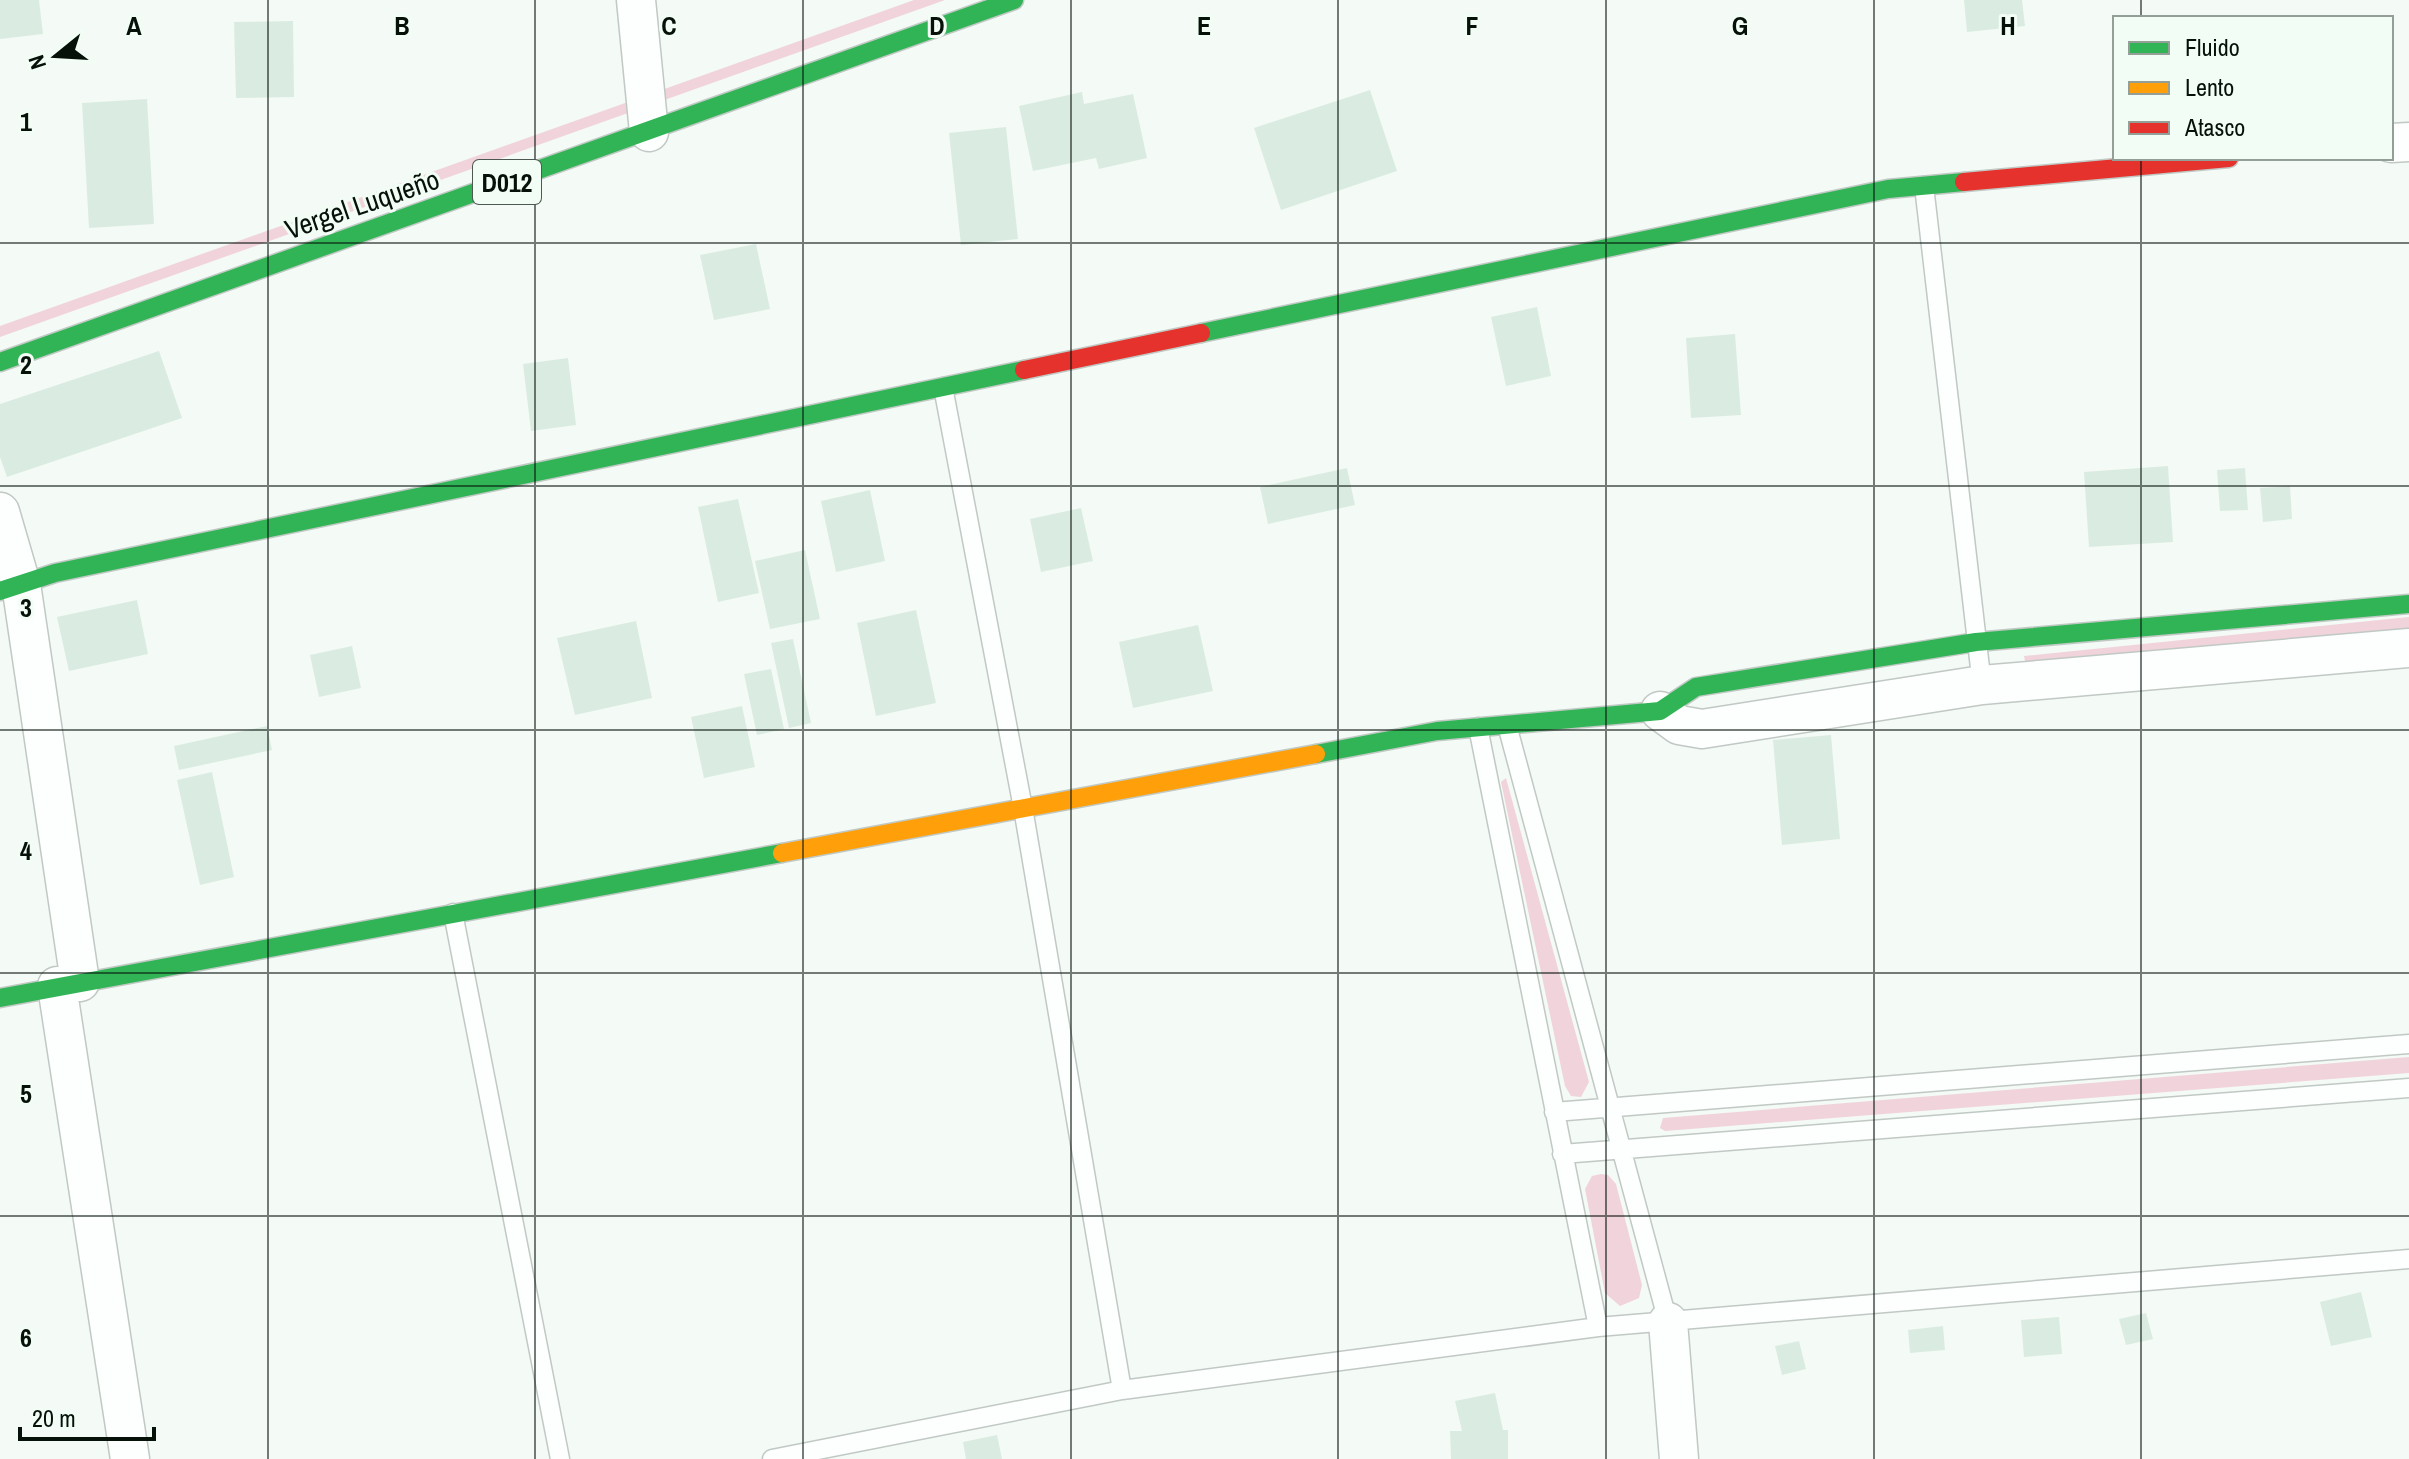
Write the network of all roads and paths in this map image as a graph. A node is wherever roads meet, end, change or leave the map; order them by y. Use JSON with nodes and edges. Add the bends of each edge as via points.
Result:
{"nodes":[{"id":1,"x":636,"y":0,"type":"edge"},
{"id":2,"x":1014,"y":0,"type":"edge"},
{"id":3,"x":649,"y":132,"type":"junction"},
{"id":4,"x":2207,"y":160,"type":"edge"},
{"id":5,"x":1924,"y":186,"type":"junction"},
{"id":6,"x":0,"y":362,"type":"edge"},
{"id":7,"x":943,"y":387,"type":"junction"},
{"id":8,"x":0,"y":512,"type":"edge"},
{"id":9,"x":11,"y":587,"type":"edge"},
{"id":10,"x":2409,"y":604,"type":"edge"},
{"id":11,"x":1976,"y":642,"type":"junction"},
{"id":12,"x":2409,"y":648,"type":"edge"},
{"id":13,"x":1982,"y":685,"type":"junction"},
{"id":14,"x":1660,"y":711,"type":"junction"},
{"id":15,"x":1507,"y":725,"type":"junction"},
{"id":16,"x":1478,"y":727,"type":"junction"},
{"id":17,"x":1023,"y":808,"type":"junction"},
{"id":18,"x":453,"y":913,"type":"junction"},
{"id":19,"x":68,"y":984,"type":"junction"},
{"id":20,"x":0,"y":998,"type":"edge"},
{"id":21,"x":2409,"y":1044,"type":"edge"},
{"id":22,"x":2409,"y":1088,"type":"edge"},
{"id":23,"x":1610,"y":1108,"type":"junction"},
{"id":24,"x":1554,"y":1112,"type":"junction"},
{"id":25,"x":1623,"y":1149,"type":"junction"},
{"id":26,"x":1562,"y":1154,"type":"junction"},
{"id":27,"x":2409,"y":1259,"type":"edge"},
{"id":28,"x":1668,"y":1322,"type":"junction"},
{"id":29,"x":1598,"y":1327,"type":"junction"},
{"id":30,"x":1122,"y":1390,"type":"junction"},
{"id":31,"x":130,"y":1459,"type":"edge"},
{"id":32,"x":560,"y":1459,"type":"edge"},
{"id":33,"x":772,"y":1459,"type":"edge"},
{"id":34,"x":1679,"y":1459,"type":"edge"}],
"edges":[{"from":1,"to":3,"type":"street"},
{"from":2,"to":3,"type":"street","name":"Vergel Luqueño","number":"D012"},
{"from":3,"to":6,"type":"street","name":"Vergel Luqueño","number":"D012"},
{"from":4,"to":5,"type":"street"},
{"from":5,"to":7,"type":"street","via":[[1888,189]]},
{"from":5,"to":11,"type":"lane"},
{"from":7,"to":9,"type":"street","via":[[55,573]]},
{"from":7,"to":17,"type":"lane"},
{"from":8,"to":9,"type":"street"},
{"from":9,"to":19,"type":"street"},
{"from":10,"to":11,"type":"street"},
{"from":11,"to":13,"type":"lane"},
{"from":11,"to":14,"type":"street","via":[[1696,687]]},
{"from":12,"to":13,"type":"street"},
{"from":13,"to":14,"type":"street","via":[[1702,729],[1679,725]]},
{"from":14,"to":15,"type":"street"},
{"from":15,"to":16,"type":"street"},
{"from":15,"to":23,"type":"lane"},
{"from":16,"to":17,"type":"street"},
{"from":16,"to":24,"type":"lane"},
{"from":17,"to":18,"type":"street"},
{"from":17,"to":30,"type":"lane"},
{"from":18,"to":19,"type":"street"},
{"from":18,"to":32,"type":"lane"},
{"from":19,"to":20,"type":"street"},
{"from":19,"to":31,"type":"street"},
{"from":21,"to":23,"type":"lane"},
{"from":22,"to":25,"type":"lane"},
{"from":23,"to":24,"type":"lane"},
{"from":23,"to":25,"type":"lane"},
{"from":24,"to":26,"type":"lane"},
{"from":25,"to":26,"type":"lane"},
{"from":25,"to":28,"type":"lane"},
{"from":26,"to":29,"type":"lane"},
{"from":27,"to":28,"type":"lane"},
{"from":28,"to":29,"type":"lane"},
{"from":28,"to":34,"type":"street"},
{"from":29,"to":30,"type":"lane"},
{"from":30,"to":33,"type":"lane"}]}
